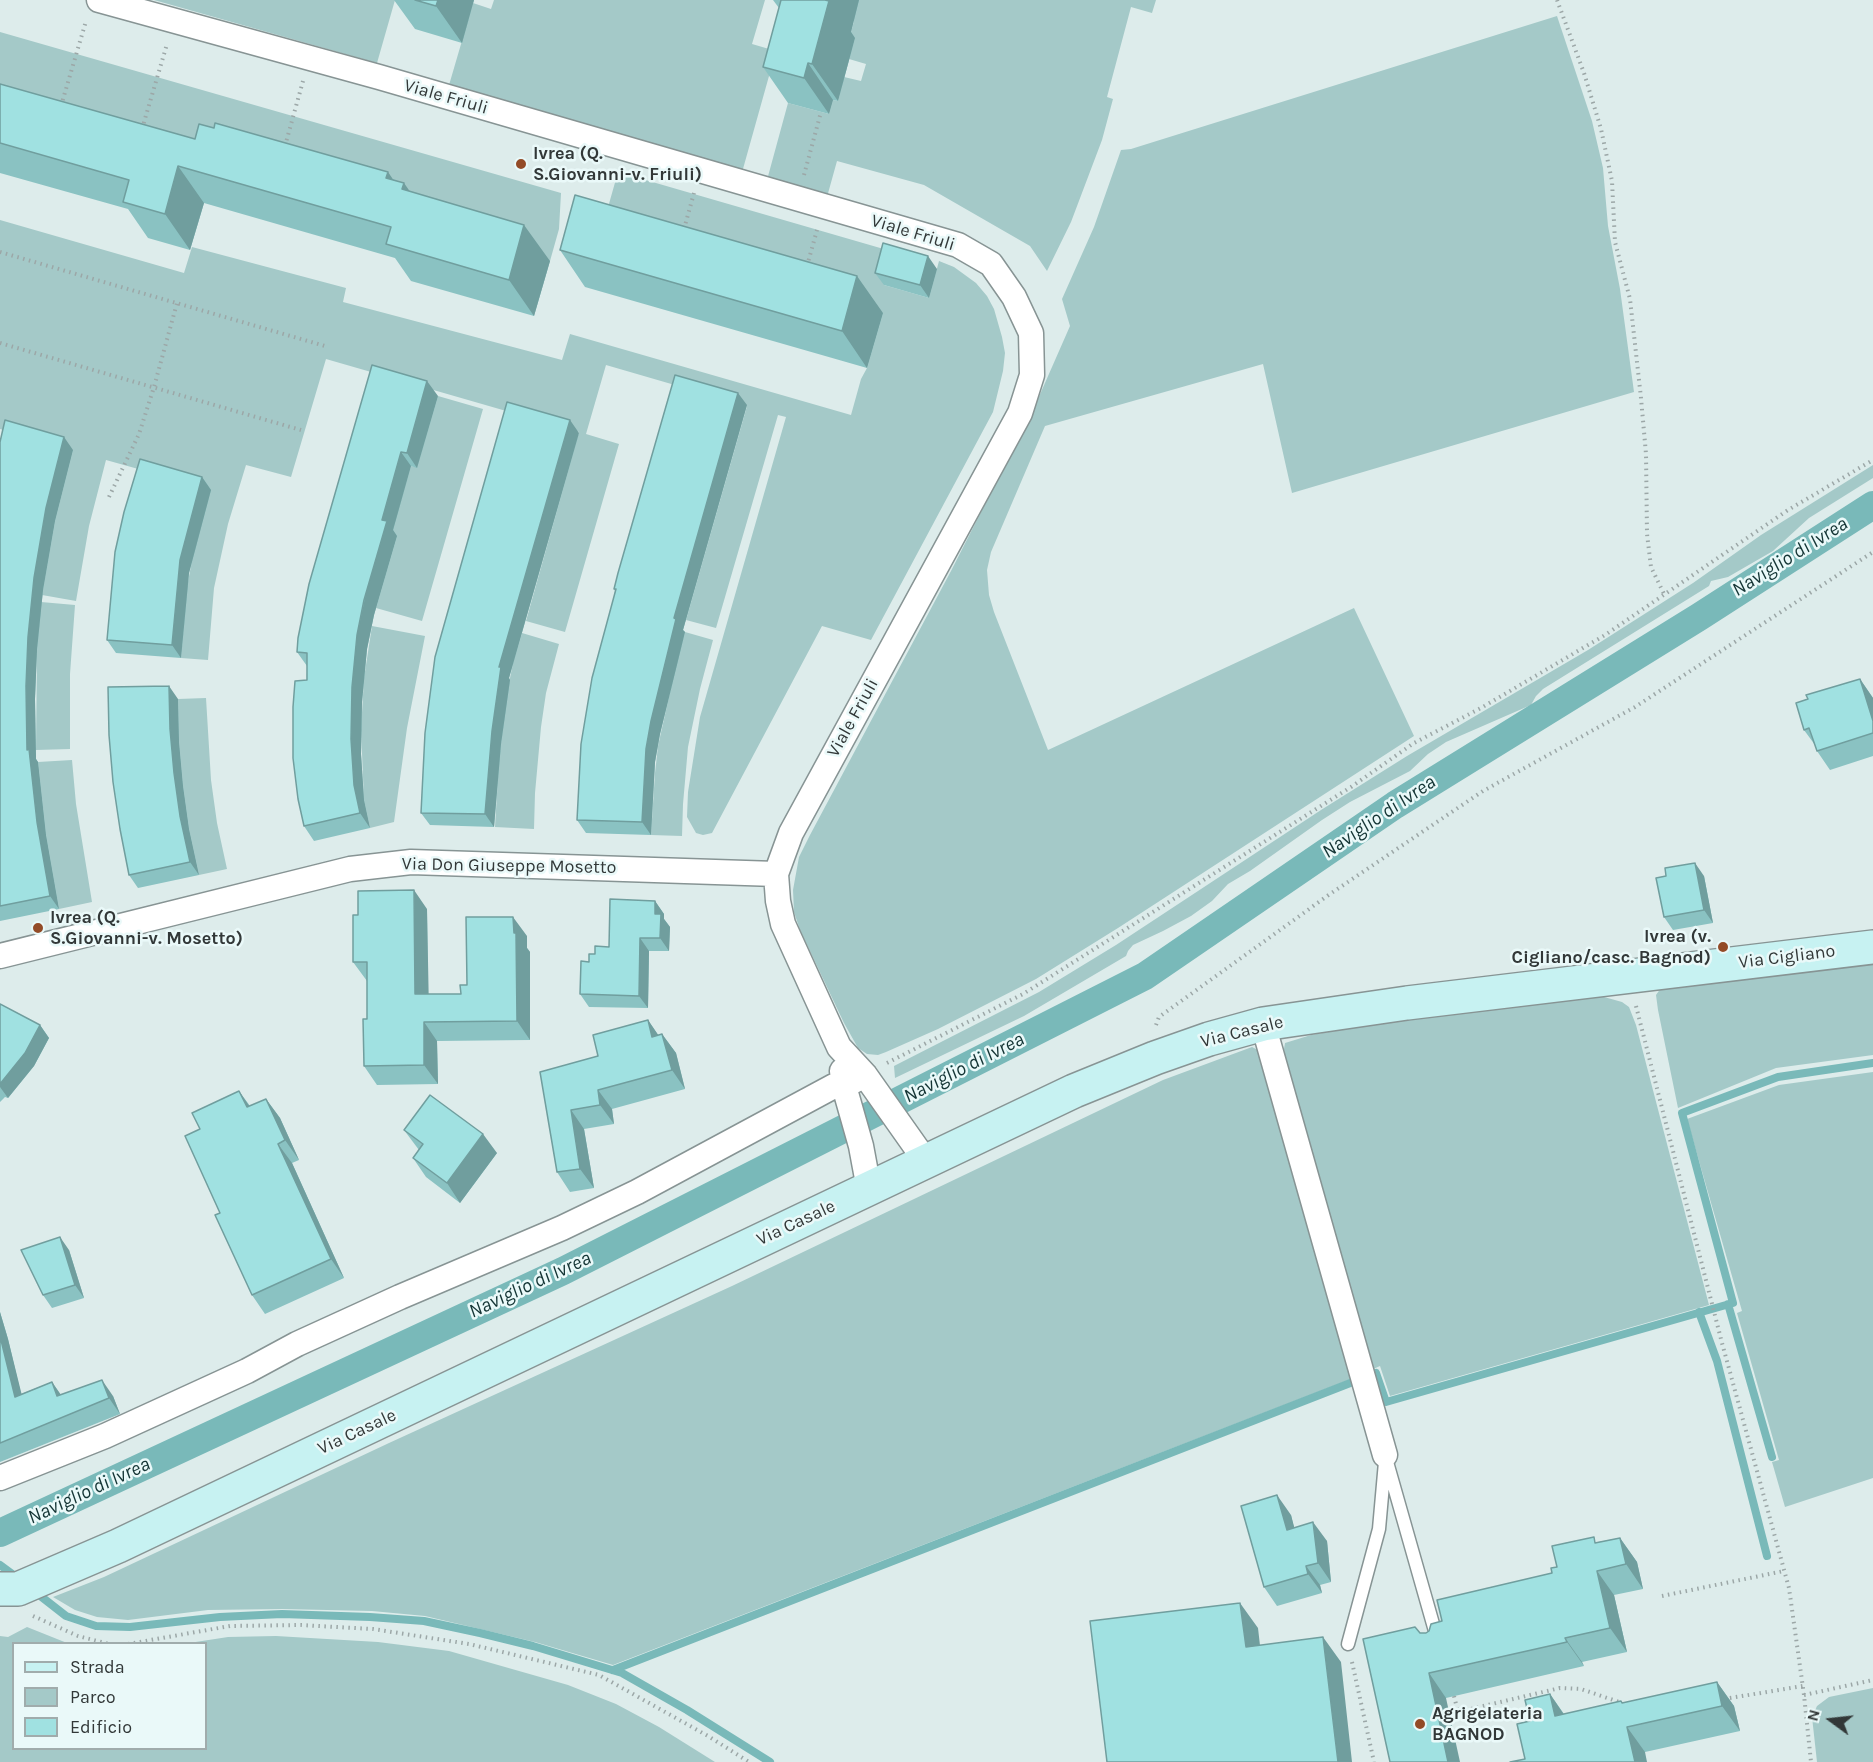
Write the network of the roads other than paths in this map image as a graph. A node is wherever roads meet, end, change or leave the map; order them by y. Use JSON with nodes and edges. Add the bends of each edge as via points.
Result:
{"nodes":[{"id":1,"x":94,"y":5,"type":"edge"},
{"id":2,"x":776,"y":874,"type":"junction"},
{"id":3,"x":1873,"y":947,"type":"edge"},
{"id":4,"x":0,"y":956,"type":"edge"},
{"id":5,"x":1629,"y":976,"type":"joint"},
{"id":6,"x":1263,"y":1024,"type":"junction"},
{"id":7,"x":855,"y":1081,"type":"junction"},
{"id":8,"x":925,"y":1160,"type":"junction"},
{"id":9,"x":869,"y":1189,"type":"junction"},
{"id":10,"x":1385,"y":1455,"type":"junction"},
{"id":11,"x":0,"y":1478,"type":"edge"},
{"id":12,"x":0,"y":1589,"type":"edge"},
{"id":13,"x":1348,"y":1644,"type":"road end"},
{"id":14,"x":1440,"y":1650,"type":"edge"}],
"edges":[{"from":1,"to":2,"type":"street","name":"Viale Friuli","via":[[174,21],[310,58],[958,245],[991,264],[1014,297],[1031,333],[1032,375],[1020,413],[791,833]]},
{"from":2,"to":4,"type":"street","name":"Via Don Giuseppe Mosetto","via":[[411,862],[350,869]]},
{"from":2,"to":7,"type":"street","name":"Viale Friuli","via":[[783,924]]},
{"from":3,"to":5,"type":"main road","name":"Via Cigliano"},
{"from":5,"to":6,"type":"main road","name":"Via Casale"},
{"from":6,"to":8,"type":"main road","name":"Via Casale","via":[[1155,1058]]},
{"from":6,"to":10,"type":"street"},
{"from":7,"to":8,"type":"street","name":"Viale Friuli","via":[[907,1132]]},
{"from":7,"to":9,"type":"street","name":"Viale Friuli"},
{"from":7,"to":11,"type":"street","via":[[834,1086],[562,1228],[297,1344],[105,1436]]},
{"from":8,"to":9,"type":"main road","name":"Via Casale"},
{"from":9,"to":12,"type":"main road","name":"Via Casale","via":[[117,1546],[18,1589]]},
{"from":10,"to":13,"type":"lane","via":[[1379,1529]]},
{"from":10,"to":14,"type":"lane"}]}
